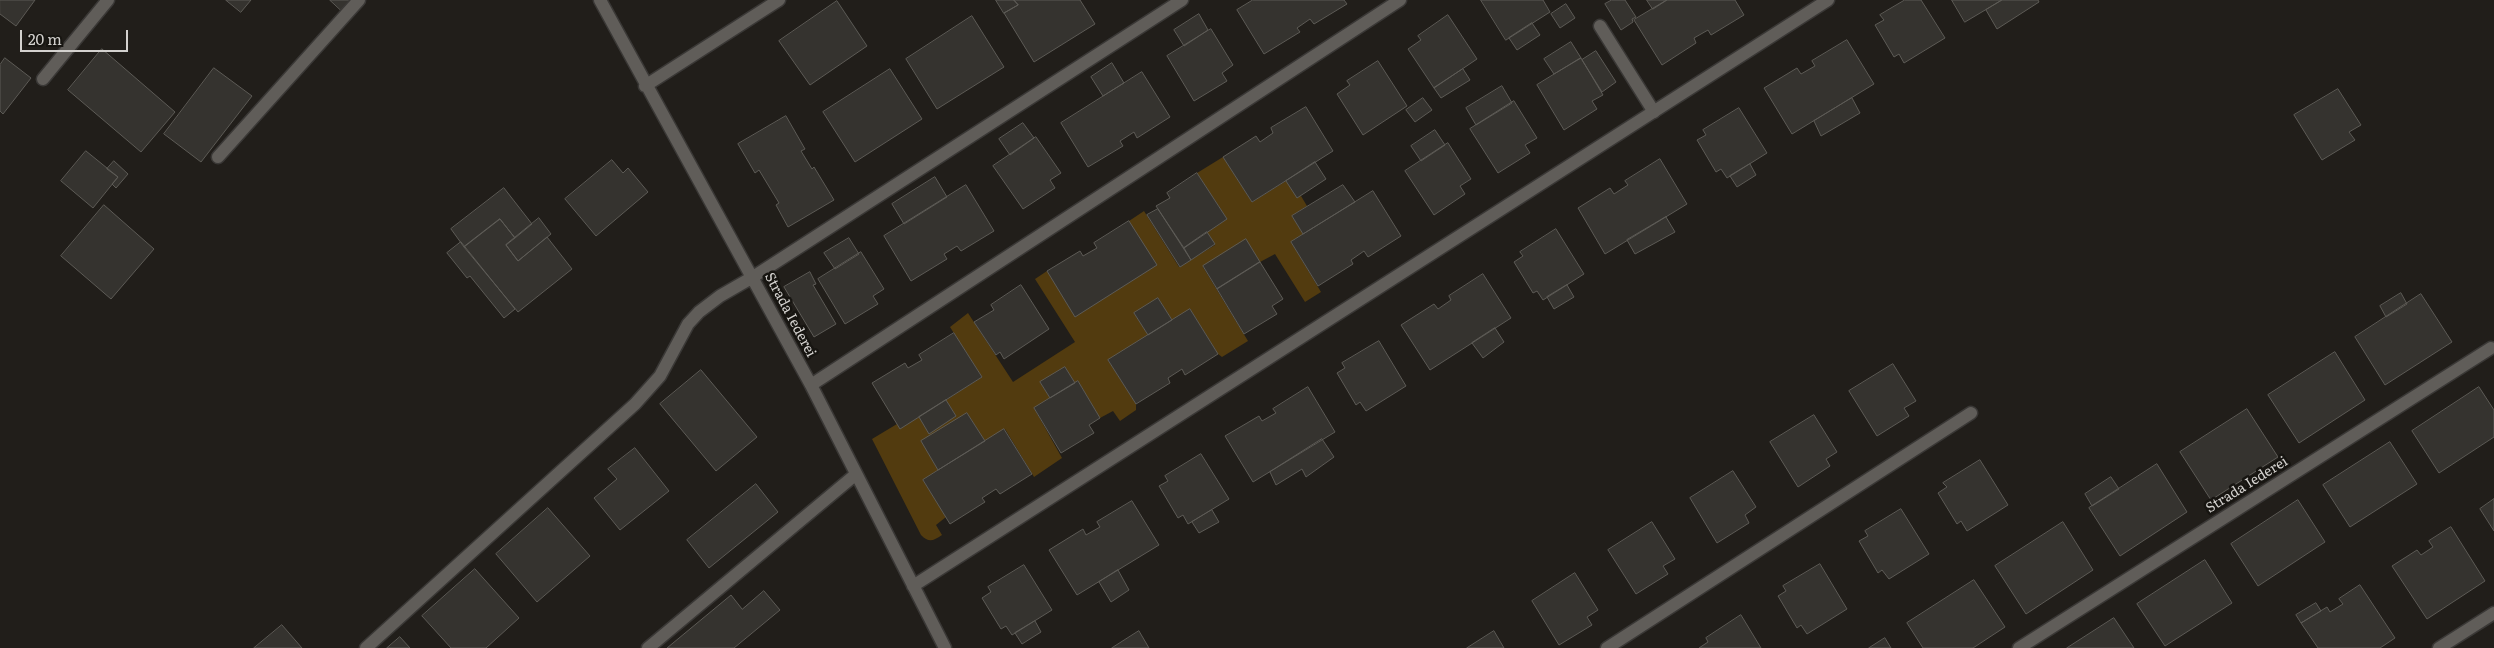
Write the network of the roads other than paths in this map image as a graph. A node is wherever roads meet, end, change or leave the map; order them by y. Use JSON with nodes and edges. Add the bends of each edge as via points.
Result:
{"nodes":[{"id":1,"x":108,"y":0,"type":"edge"},
{"id":2,"x":359,"y":0,"type":"edge"},
{"id":3,"x":600,"y":0,"type":"edge"},
{"id":4,"x":778,"y":0,"type":"edge"},
{"id":5,"x":1182,"y":0,"type":"edge"},
{"id":6,"x":1400,"y":0,"type":"edge"},
{"id":7,"x":1828,"y":0,"type":"edge"},
{"id":8,"x":1600,"y":26,"type":"dead end"},
{"id":9,"x":43,"y":79,"type":"dead end"},
{"id":10,"x":645,"y":86,"type":"junction"},
{"id":11,"x":1654,"y":112,"type":"junction"},
{"id":12,"x":218,"y":157,"type":"dead end"},
{"id":13,"x":753,"y":277,"type":"junction"},
{"id":14,"x":2492,"y":348,"type":"dead end"},
{"id":15,"x":810,"y":385,"type":"junction"},
{"id":16,"x":1971,"y":413,"type":"dead end"},
{"id":17,"x":856,"y":475,"type":"junction"},
{"id":18,"x":913,"y":586,"type":"junction"},
{"id":19,"x":2494,"y":613,"type":"edge"},
{"id":20,"x":366,"y":648,"type":"edge"},
{"id":21,"x":648,"y":648,"type":"edge"},
{"id":22,"x":945,"y":648,"type":"edge"},
{"id":23,"x":1607,"y":648,"type":"edge"},
{"id":24,"x":2019,"y":648,"type":"edge"},
{"id":25,"x":2439,"y":648,"type":"edge"}],
"edges":[{"from":1,"to":9,"type":"street"},
{"from":2,"to":12,"type":"street"},
{"from":3,"to":10,"type":"street","name":"Strada Iederei"},
{"from":4,"to":10,"type":"street"},
{"from":5,"to":13,"type":"street"},
{"from":6,"to":15,"type":"street"},
{"from":7,"to":11,"type":"street"},
{"from":8,"to":11,"type":"street"},
{"from":10,"to":13,"type":"street","name":"Strada Iederei"},
{"from":11,"to":18,"type":"street"},
{"from":13,"to":15,"type":"street","name":"Strada Iederei"},
{"from":13,"to":20,"type":"street","via":[[699,312],[688,324],[660,376],[635,404]]},
{"from":14,"to":24,"type":"street","name":"Strada Iederei"},
{"from":15,"to":17,"type":"street","name":"Strada Iederei"},
{"from":16,"to":23,"type":"street"},
{"from":17,"to":18,"type":"street","name":"Strada Iederei"},
{"from":17,"to":21,"type":"street"},
{"from":18,"to":22,"type":"street","name":"Strada Iederei"},
{"from":19,"to":25,"type":"street"}]}
